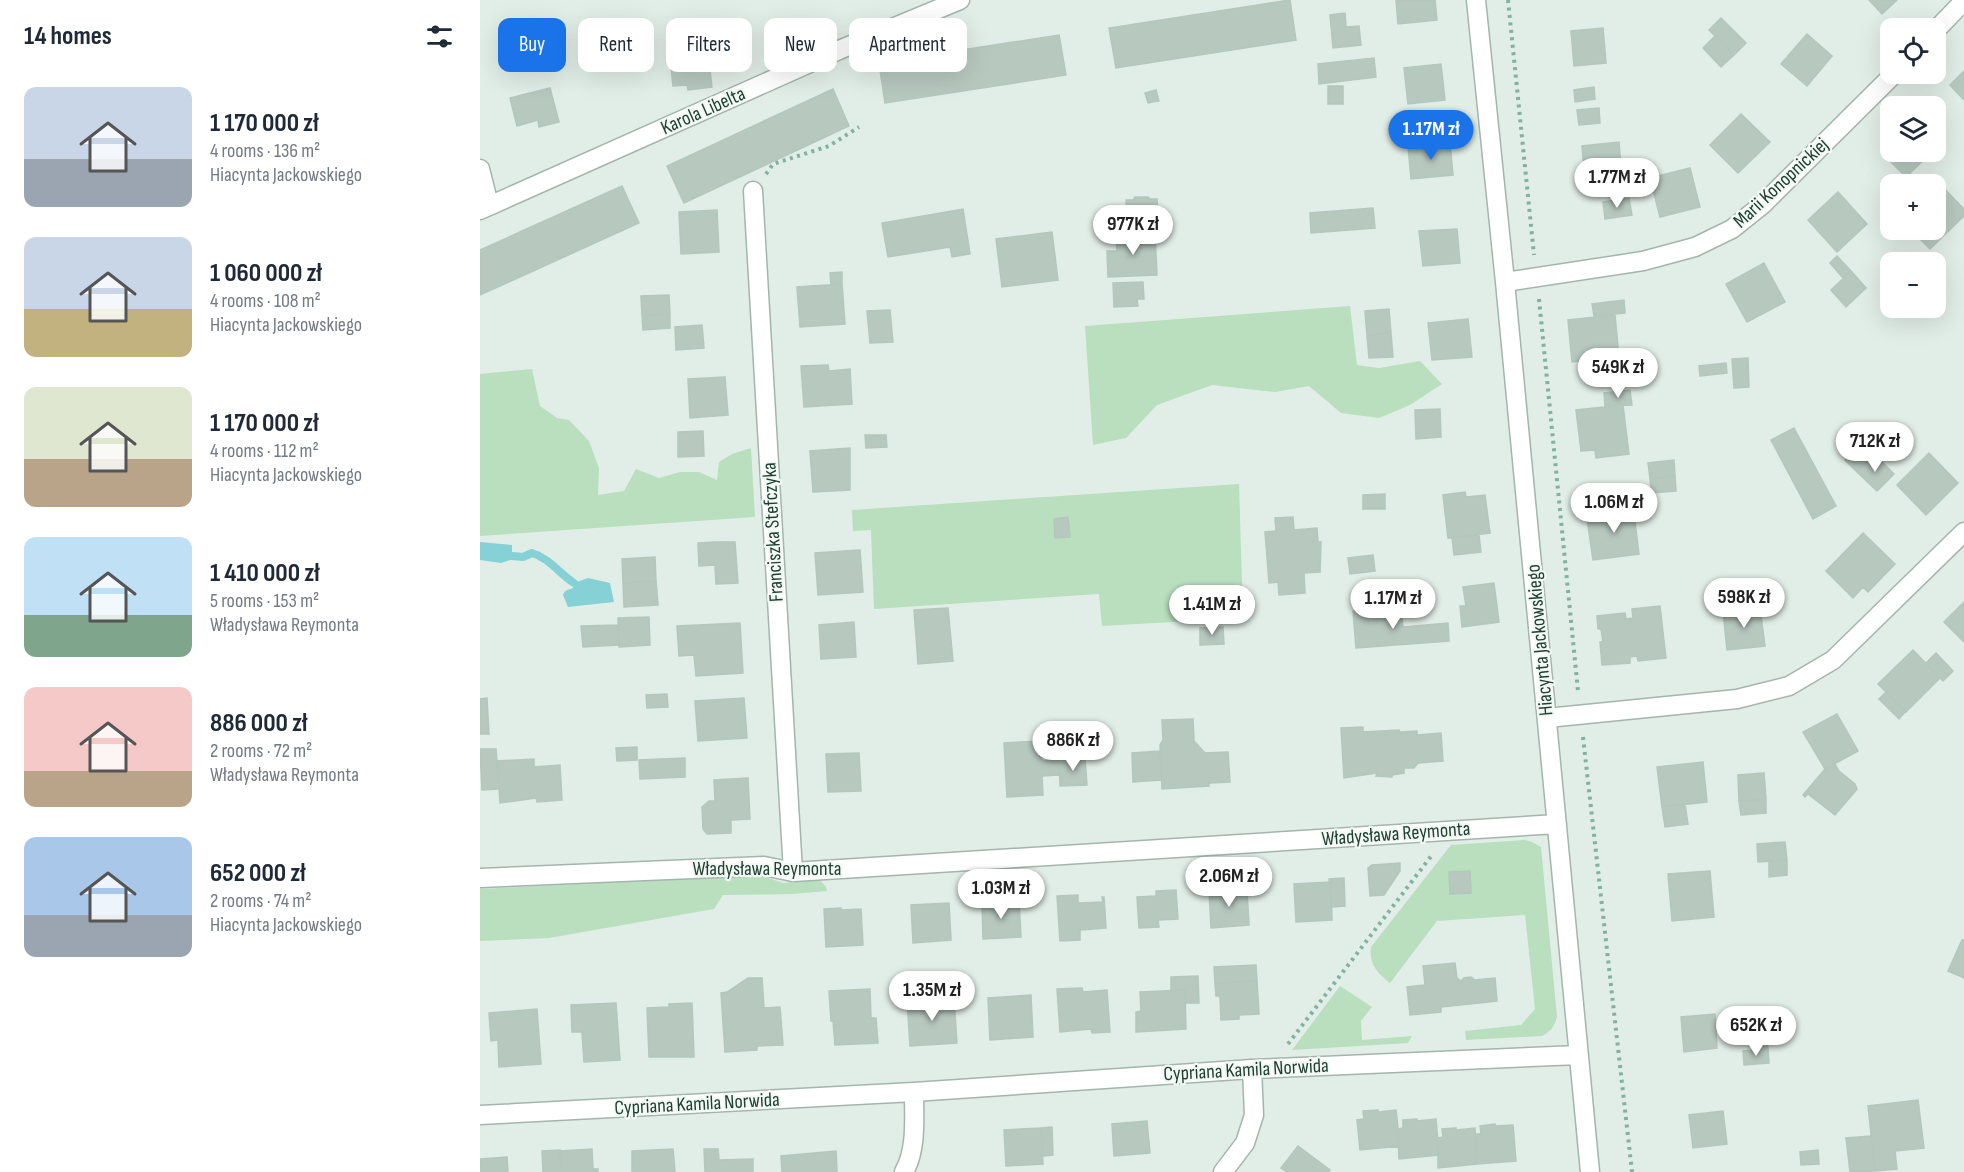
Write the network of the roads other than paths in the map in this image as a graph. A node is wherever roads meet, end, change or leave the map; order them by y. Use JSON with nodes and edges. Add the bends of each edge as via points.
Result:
{"nodes":[{"id":1,"x":960,"y":0,"type":"edge"},
{"id":2,"x":1476,"y":0,"type":"edge"},
{"id":3,"x":1964,"y":1,"type":"edge"},
{"id":4,"x":1946,"y":20,"type":"edge"},
{"id":5,"x":1884,"y":84,"type":"edge"},
{"id":6,"x":480,"y":169,"type":"edge"},
{"id":7,"x":753,"y":192,"type":"road end"},
{"id":8,"x":485,"y":208,"type":"edge"},
{"id":9,"x":1505,"y":282,"type":"junction"},
{"id":10,"x":1964,"y":532,"type":"edge"},
{"id":11,"x":1547,"y":718,"type":"junction"},
{"id":12,"x":1557,"y":824,"type":"junction"},
{"id":13,"x":793,"y":872,"type":"junction"},
{"id":14,"x":480,"y":878,"type":"edge"},
{"id":15,"x":1579,"y":1055,"type":"junction"},
{"id":16,"x":1252,"y":1069,"type":"junction"},
{"id":17,"x":914,"y":1092,"type":"junction"},
{"id":18,"x":480,"y":1116,"type":"edge"},
{"id":19,"x":904,"y":1172,"type":"edge"},
{"id":20,"x":1223,"y":1172,"type":"edge"},
{"id":21,"x":1590,"y":1172,"type":"edge"}],
"edges":[{"from":1,"to":8,"type":"street","name":"Karola Libelta"},
{"from":2,"to":9,"type":"street","name":"Hiacynta Jackowskiego"},
{"from":3,"to":4,"type":"street"},
{"from":5,"to":9,"type":"street","name":"Marii Konopnickiej","via":[[1732,229],[1695,247],[1643,261]]},
{"from":6,"to":8,"type":"street"},
{"from":7,"to":13,"type":"street","name":"Franciszka Stefczyka"},
{"from":9,"to":11,"type":"street","name":"Hiacynta Jackowskiego"},
{"from":10,"to":11,"type":"street","via":[[1833,660],[1789,686],[1737,699]]},
{"from":11,"to":12,"type":"street","name":"Hiacynta Jackowskiego"},
{"from":12,"to":13,"type":"street","name":"Władysława Reymonta"},
{"from":12,"to":15,"type":"street","name":"Hiacynta Jackowskiego"},
{"from":13,"to":14,"type":"street","name":"Władysława Reymonta","via":[[764,866]]},
{"from":15,"to":16,"type":"street","name":"Cypriana Kamila Norwida"},
{"from":15,"to":21,"type":"street","name":"Hiacynta Jackowskiego"},
{"from":16,"to":17,"type":"street","name":"Cypriana Kamila Norwida"},
{"from":16,"to":20,"type":"street","via":[[1254,1115],[1245,1143]]},
{"from":17,"to":18,"type":"street","name":"Cypriana Kamila Norwida"},
{"from":17,"to":19,"type":"street","via":[[914,1135]]}]}
